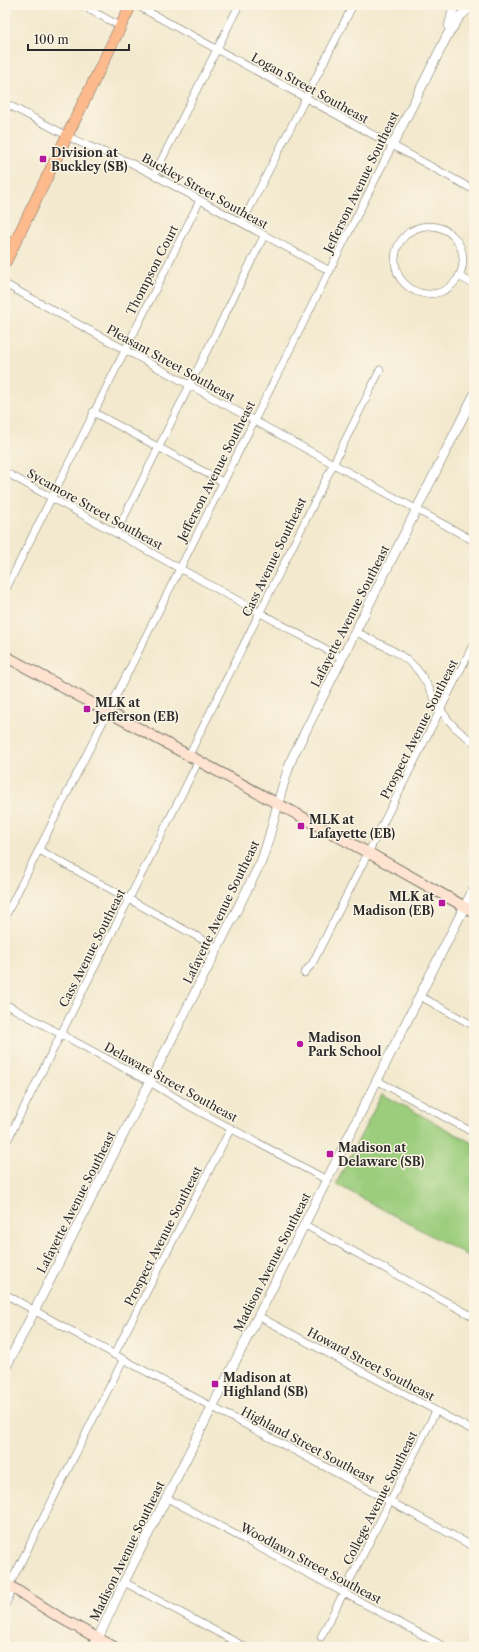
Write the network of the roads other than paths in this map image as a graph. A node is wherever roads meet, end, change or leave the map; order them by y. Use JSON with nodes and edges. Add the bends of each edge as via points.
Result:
{"nodes":[{"id":1,"x":81,"y":5,"type":"edge"},
{"id":2,"x":131,"y":5,"type":"edge"},
{"id":3,"x":136,"y":5,"type":"edge"},
{"id":4,"x":239,"y":5,"type":"edge"},
{"id":5,"x":353,"y":5,"type":"edge"},
{"id":6,"x":454,"y":5,"type":"edge"},
{"id":7,"x":474,"y":5,"type":"edge"},
{"id":8,"x":120,"y":26,"type":"junction"},
{"id":9,"x":447,"y":36,"type":"junction"},
{"id":10,"x":218,"y":50,"type":"junction"},
{"id":11,"x":305,"y":98,"type":"junction"},
{"id":12,"x":5,"y":103,"type":"edge"},
{"id":13,"x":67,"y":135,"type":"junction"},
{"id":14,"x":392,"y":146,"type":"junction"},
{"id":15,"x":154,"y":175,"type":"junction"},
{"id":16,"x":473,"y":188,"type":"edge"},
{"id":17,"x":200,"y":200,"type":"junction"},
{"id":18,"x":242,"y":223,"type":"junction"},
{"id":19,"x":264,"y":236,"type":"junction"},
{"id":20,"x":5,"y":263,"type":"edge"},
{"id":21,"x":330,"y":272,"type":"junction"},
{"id":22,"x":460,"y":277,"type":"junction"},
{"id":23,"x":5,"y":284,"type":"edge"},
{"id":24,"x":474,"y":284,"type":"edge"},
{"id":25,"x":124,"y":350,"type":"junction"},
{"id":26,"x":380,"y":370,"type":"dead end"},
{"id":27,"x":189,"y":385,"type":"junction"},
{"id":28,"x":474,"y":395,"type":"edge"},
{"id":29,"x":93,"y":412,"type":"junction"},
{"id":30,"x":255,"y":422,"type":"junction"},
{"id":31,"x":158,"y":447,"type":"junction"},
{"id":32,"x":332,"y":463,"type":"junction"},
{"id":33,"x":5,"y":472,"type":"edge"},
{"id":34,"x":223,"y":482,"type":"junction"},
{"id":35,"x":51,"y":498,"type":"junction"},
{"id":36,"x":417,"y":510,"type":"junction"},
{"id":37,"x":116,"y":533,"type":"junction"},
{"id":38,"x":474,"y":541,"type":"edge"},
{"id":39,"x":181,"y":568,"type":"junction"},
{"id":40,"x":5,"y":591,"type":"edge"},
{"id":41,"x":260,"y":611,"type":"junction"},
{"id":42,"x":355,"y":631,"type":"junction"},
{"id":43,"x":474,"y":643,"type":"edge"},
{"id":44,"x":5,"y":656,"type":"edge"},
{"id":45,"x":342,"y":658,"type":"junction"},
{"id":46,"x":441,"y":710,"type":"junction"},
{"id":47,"x":108,"y":713,"type":"junction"},
{"id":48,"x":474,"y":742,"type":"edge"},
{"id":49,"x":189,"y":755,"type":"junction"},
{"id":50,"x":199,"y":760,"type":"junction"},
{"id":51,"x":279,"y":804,"type":"junction"},
{"id":52,"x":39,"y":850,"type":"junction"},
{"id":53,"x":368,"y":853,"type":"junction"},
{"id":54,"x":474,"y":888,"type":"edge"},
{"id":55,"x":129,"y":898,"type":"junction"},
{"id":56,"x":464,"y":907,"type":"junction"},
{"id":57,"x":474,"y":912,"type":"edge"},
{"id":58,"x":5,"y":917,"type":"edge"},
{"id":59,"x":218,"y":948,"type":"junction"},
{"id":60,"x":304,"y":973,"type":"dead end"},
{"id":61,"x":420,"y":996,"type":"junction"},
{"id":62,"x":5,"y":1004,"type":"edge"},
{"id":63,"x":474,"y":1026,"type":"edge"},
{"id":64,"x":61,"y":1035,"type":"junction"},
{"id":65,"x":378,"y":1081,"type":"junction"},
{"id":66,"x":150,"y":1082,"type":"junction"},
{"id":67,"x":231,"y":1128,"type":"junction"},
{"id":68,"x":474,"y":1133,"type":"edge"},
{"id":69,"x":5,"y":1145,"type":"edge"},
{"id":70,"x":327,"y":1180,"type":"junction"},
{"id":71,"x":305,"y":1225,"type":"junction"},
{"id":72,"x":5,"y":1294,"type":"edge"},
{"id":73,"x":34,"y":1311,"type":"junction"},
{"id":74,"x":258,"y":1316,"type":"junction"},
{"id":75,"x":474,"y":1317,"type":"edge"},
{"id":76,"x":114,"y":1355,"type":"junction"},
{"id":77,"x":123,"y":1360,"type":"junction"},
{"id":78,"x":5,"y":1369,"type":"edge"},
{"id":79,"x":212,"y":1407,"type":"junction"},
{"id":80,"x":436,"y":1411,"type":"junction"},
{"id":81,"x":474,"y":1431,"type":"edge"},
{"id":82,"x":167,"y":1498,"type":"junction"},
{"id":83,"x":391,"y":1502,"type":"junction"},
{"id":84,"x":474,"y":1547,"type":"edge"},
{"id":85,"x":124,"y":1582,"type":"junction"},
{"id":86,"x":9,"y":1586,"type":"edge"},
{"id":87,"x":345,"y":1593,"type":"junction"},
{"id":88,"x":5,"y":1606,"type":"edge"},
{"id":89,"x":321,"y":1638,"type":"dead end"},
{"id":90,"x":96,"y":1643,"type":"edge"},
{"id":91,"x":114,"y":1647,"type":"edge"},
{"id":92,"x":245,"y":1647,"type":"edge"},
{"id":93,"x":445,"y":1647,"type":"edge"}],
"edges":[{"from":1,"to":8,"type":"street"},
{"from":2,"to":8,"type":"main road"},
{"from":3,"to":10,"type":"street","name":"Logan Street Southeast"},
{"from":4,"to":10,"type":"street"},
{"from":5,"to":11,"type":"street"},
{"from":6,"to":9,"type":"street","name":"Jefferson Avenue Southeast"},
{"from":7,"to":9,"type":"street","name":"Jefferson Avenue Southeast","via":[[460,16]]},
{"from":8,"to":13,"type":"main road"},
{"from":9,"to":14,"type":"street","name":"Jefferson Avenue Southeast"},
{"from":10,"to":11,"type":"street","name":"Logan Street Southeast"},
{"from":10,"to":15,"type":"street"},
{"from":11,"to":14,"type":"street","name":"Logan Street Southeast"},
{"from":11,"to":18,"type":"street"},
{"from":12,"to":13,"type":"street","name":"Buckley Street Southeast"},
{"from":13,"to":15,"type":"street","name":"Buckley Street Southeast"},
{"from":13,"to":20,"type":"main road"},
{"from":14,"to":16,"type":"street","name":"Logan Street Southeast"},
{"from":14,"to":21,"type":"street","name":"Jefferson Avenue Southeast"},
{"from":15,"to":17,"type":"street","name":"Buckley Street Southeast"},
{"from":17,"to":18,"type":"street","name":"Buckley Street Southeast"},
{"from":17,"to":25,"type":"street","name":"Thompson Court"},
{"from":18,"to":19,"type":"street","name":"Buckley Street Southeast"},
{"from":19,"to":21,"type":"street","name":"Buckley Street Southeast"},
{"from":19,"to":27,"type":"street"},
{"from":21,"to":30,"type":"street","name":"Jefferson Avenue Southeast"},
{"from":22,"to":22,"type":"street","via":[[464,258],[462,249],[457,240],[442,228],[432,226],[414,230],[406,235],[396,251],[396,269],[400,278],[412,290],[421,294],[430,295],[447,290]]},
{"from":22,"to":24,"type":"street"},
{"from":23,"to":25,"type":"street","name":"Pleasant Street Southeast"},
{"from":25,"to":27,"type":"street","name":"Pleasant Street Southeast"},
{"from":25,"to":29,"type":"street","name":"Thompson Court"},
{"from":26,"to":32,"type":"street","name":"Cass Avenue Southeast"},
{"from":27,"to":30,"type":"street","name":"Pleasant Street Southeast"},
{"from":27,"to":31,"type":"street"},
{"from":28,"to":36,"type":"street","name":"Lafayette Avenue Southeast"},
{"from":29,"to":31,"type":"street"},
{"from":29,"to":35,"type":"street","name":"Thompson Court"},
{"from":30,"to":32,"type":"street","name":"Pleasant Street Southeast"},
{"from":30,"to":34,"type":"street","name":"Jefferson Avenue Southeast"},
{"from":31,"to":34,"type":"street"},
{"from":31,"to":37,"type":"street"},
{"from":32,"to":36,"type":"street","name":"Pleasant Street Southeast"},
{"from":32,"to":41,"type":"street","name":"Cass Avenue Southeast"},
{"from":33,"to":35,"type":"street","name":"Sycamore Street Southeast"},
{"from":34,"to":39,"type":"street","name":"Jefferson Avenue Southeast"},
{"from":35,"to":37,"type":"street","name":"Sycamore Street Southeast"},
{"from":35,"to":40,"type":"street","name":"Thompson Court"},
{"from":36,"to":38,"type":"street","name":"Pleasant Street Southeast"},
{"from":36,"to":42,"type":"street","name":"Lafayette Avenue Southeast"},
{"from":37,"to":39,"type":"street","name":"Sycamore Street Southeast"},
{"from":39,"to":41,"type":"street","name":"Sycamore Street Southeast"},
{"from":39,"to":47,"type":"street","name":"Jefferson Avenue Southeast"},
{"from":41,"to":45,"type":"street","name":"Sycamore Street Southeast"},
{"from":41,"to":49,"type":"street","name":"Cass Avenue Southeast"},
{"from":42,"to":45,"type":"street","name":"Lafayette Avenue Southeast"},
{"from":42,"to":46,"type":"street","via":[[396,652],[413,665],[429,686]]},
{"from":43,"to":46,"type":"street","name":"Prospect Avenue Southeast"},
{"from":44,"to":47,"type":"main road"},
{"from":45,"to":51,"type":"street","name":"Lafayette Avenue Southeast","via":[[286,771]]},
{"from":46,"to":48,"type":"street","via":[[452,724]]},
{"from":46,"to":53,"type":"street","name":"Prospect Avenue Southeast"},
{"from":47,"to":49,"type":"main road"},
{"from":47,"to":52,"type":"street","name":"Jefferson Avenue Southeast"},
{"from":49,"to":50,"type":"main road"},
{"from":50,"to":51,"type":"main road"},
{"from":50,"to":55,"type":"street","name":"Cass Avenue Southeast"},
{"from":51,"to":53,"type":"main road"},
{"from":51,"to":59,"type":"street","name":"Lafayette Avenue Southeast","via":[[261,862]]},
{"from":52,"to":55,"type":"street"},
{"from":52,"to":58,"type":"street","name":"Jefferson Avenue Southeast"},
{"from":53,"to":56,"type":"main road"},
{"from":53,"to":60,"type":"street","name":"Prospect Avenue Southeast","via":[[312,964]]},
{"from":54,"to":56,"type":"street","name":"Madison Avenue Southeast"},
{"from":55,"to":59,"type":"street"},
{"from":55,"to":64,"type":"street","name":"Cass Avenue Southeast"},
{"from":56,"to":57,"type":"main road"},
{"from":56,"to":61,"type":"street","name":"Madison Avenue Southeast"},
{"from":59,"to":66,"type":"street","name":"Lafayette Avenue Southeast"},
{"from":61,"to":63,"type":"street"},
{"from":61,"to":65,"type":"street","name":"Madison Avenue Southeast"},
{"from":62,"to":64,"type":"street","name":"Delaware Street Southeast"},
{"from":64,"to":66,"type":"street","name":"Delaware Street Southeast"},
{"from":64,"to":69,"type":"street","name":"Cass Avenue Southeast"},
{"from":65,"to":68,"type":"street"},
{"from":65,"to":70,"type":"street","name":"Madison Avenue Southeast"},
{"from":66,"to":67,"type":"street","name":"Delaware Street Southeast"},
{"from":66,"to":73,"type":"street","name":"Lafayette Avenue Southeast"},
{"from":67,"to":70,"type":"street","name":"Delaware Street Southeast"},
{"from":67,"to":76,"type":"street","name":"Prospect Avenue Southeast"},
{"from":70,"to":71,"type":"street","name":"Madison Avenue Southeast"},
{"from":71,"to":74,"type":"street","name":"Madison Avenue Southeast"},
{"from":71,"to":75,"type":"street"},
{"from":72,"to":73,"type":"street","name":"Highland Street Southeast"},
{"from":73,"to":76,"type":"street","name":"Highland Street Southeast"},
{"from":73,"to":78,"type":"street","name":"Lafayette Avenue Southeast"},
{"from":74,"to":79,"type":"street","name":"Madison Avenue Southeast"},
{"from":74,"to":80,"type":"street","name":"Howard Street Southeast"},
{"from":76,"to":77,"type":"street","name":"Highland Street Southeast"},
{"from":77,"to":79,"type":"street","name":"Highland Street Southeast"},
{"from":77,"to":86,"type":"street"},
{"from":79,"to":82,"type":"street","name":"Madison Avenue Southeast"},
{"from":79,"to":83,"type":"street","name":"Highland Street Southeast"},
{"from":80,"to":81,"type":"street","name":"Howard Street Southeast"},
{"from":80,"to":83,"type":"street","name":"College Avenue Southeast"},
{"from":82,"to":85,"type":"street","name":"Madison Avenue Southeast"},
{"from":82,"to":87,"type":"street","name":"Woodlawn Street Southeast"},
{"from":83,"to":84,"type":"street","name":"Highland Street Southeast"},
{"from":83,"to":87,"type":"street","name":"College Avenue Southeast"},
{"from":85,"to":90,"type":"street","name":"Madison Avenue Southeast"},
{"from":85,"to":92,"type":"street"},
{"from":86,"to":88,"type":"street"},
{"from":86,"to":90,"type":"main road"},
{"from":87,"to":89,"type":"street","name":"College Avenue Southeast"},
{"from":87,"to":93,"type":"street","name":"Woodlawn Street Southeast"},
{"from":90,"to":91,"type":"main road"}]}
